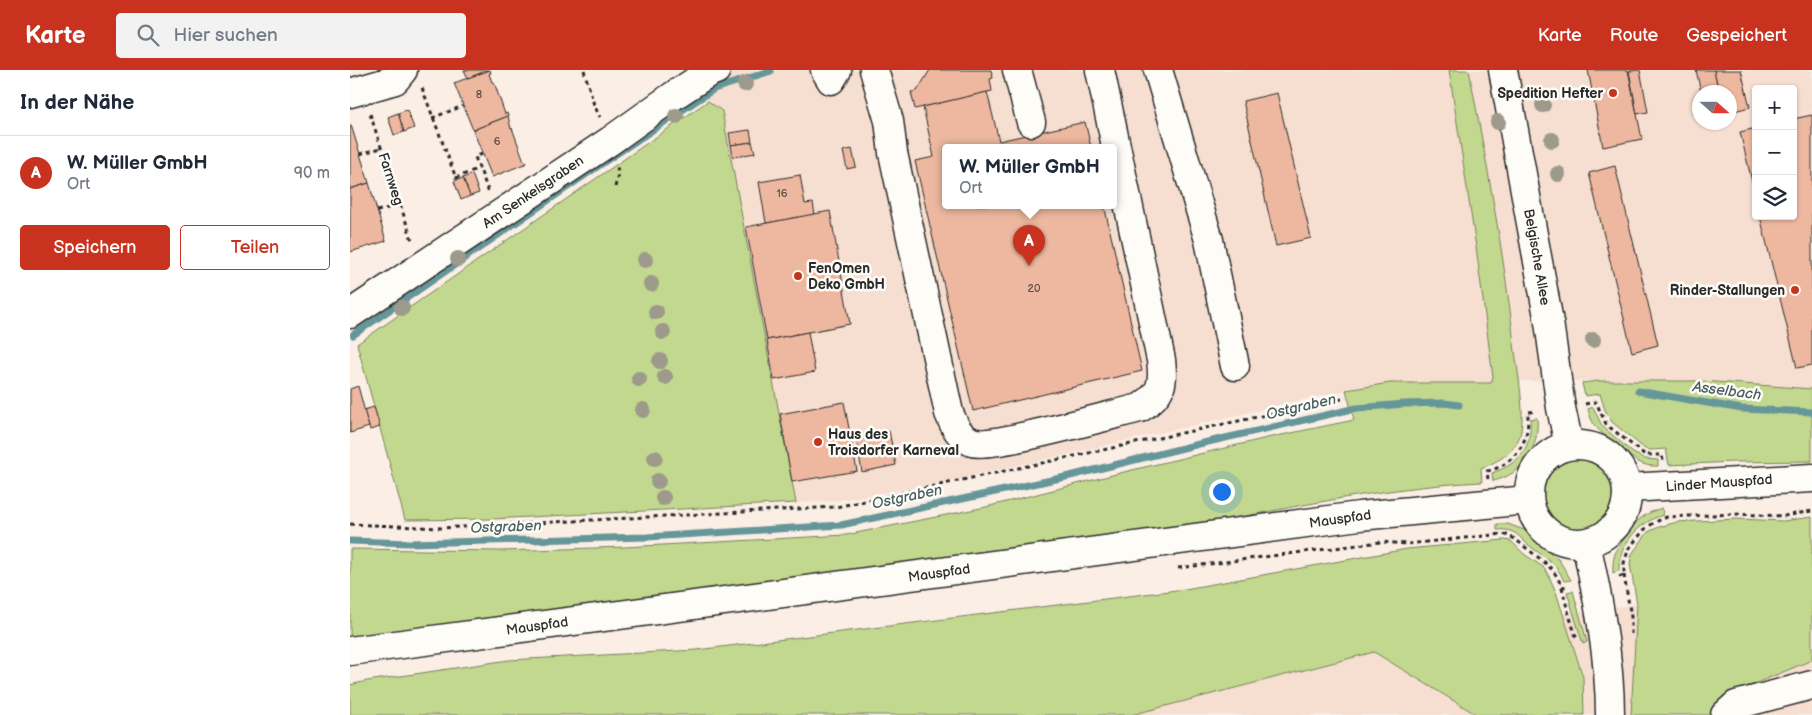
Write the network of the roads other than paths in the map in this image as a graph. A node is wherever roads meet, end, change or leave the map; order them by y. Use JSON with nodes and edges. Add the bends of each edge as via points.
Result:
{"nodes":[{"id":1,"x":716,"y":70,"type":"edge"},
{"id":2,"x":825,"y":70,"type":"edge"},
{"id":3,"x":837,"y":70,"type":"edge"},
{"id":4,"x":874,"y":70,"type":"edge"},
{"id":5,"x":1017,"y":70,"type":"edge"},
{"id":6,"x":1100,"y":70,"type":"edge"},
{"id":7,"x":1158,"y":70,"type":"edge"},
{"id":8,"x":1503,"y":70,"type":"edge"},
{"id":9,"x":402,"y":71,"type":"edge"},
{"id":10,"x":356,"y":91,"type":"edge"},
{"id":11,"x":1031,"y":122,"type":"dead end"},
{"id":12,"x":1116,"y":144,"type":"edge"},
{"id":13,"x":1117,"y":151,"type":"edge"},
{"id":14,"x":350,"y":314,"type":"edge"},
{"id":15,"x":1235,"y":366,"type":"dead end"},
{"id":16,"x":1570,"y":445,"type":"junction"},
{"id":17,"x":1812,"y":478,"type":"edge"},
{"id":18,"x":1627,"y":488,"type":"junction"},
{"id":19,"x":1528,"y":500,"type":"junction"},
{"id":20,"x":1586,"y":543,"type":"junction"},
{"id":21,"x":350,"y":651,"type":"edge"},
{"id":22,"x":1812,"y":684,"type":"edge"},
{"id":23,"x":1610,"y":715,"type":"edge"},
{"id":24,"x":1725,"y":715,"type":"edge"}],
"edges":[{"from":1,"to":14,"type":"street","name":"Am Senkelsgraben"},
{"from":2,"to":3,"type":"street","via":[[831,80]]},
{"from":4,"to":13,"type":"street","via":[[889,121],[893,153],[949,413],[962,436],[973,443],[1003,440],[1140,408],[1154,399],[1161,388],[1161,360]]},
{"from":5,"to":11,"type":"street"},
{"from":6,"to":12,"type":"street"},
{"from":7,"to":15,"type":"street","via":[[1209,240]]},
{"from":8,"to":16,"type":"street","name":"Belgische Allee"},
{"from":9,"to":10,"type":"street","via":[[395,80]]},
{"from":16,"to":18,"type":"street","via":[[1596,448],[1608,454],[1617,464]]},
{"from":16,"to":19,"type":"street","via":[[1543,458],[1534,470]]},
{"from":17,"to":18,"type":"street","name":"Linder Mauspfad"},
{"from":18,"to":20,"type":"street","via":[[1621,518],[1612,530]]},
{"from":19,"to":20,"type":"street","via":[[1533,515],[1554,538],[1569,543]]},
{"from":19,"to":21,"type":"street","name":"Mauspfad","via":[[1360,516]]},
{"from":20,"to":23,"type":"street","via":[[1610,695]]},
{"from":22,"to":24,"type":"street","via":[[1736,704]]}]}
